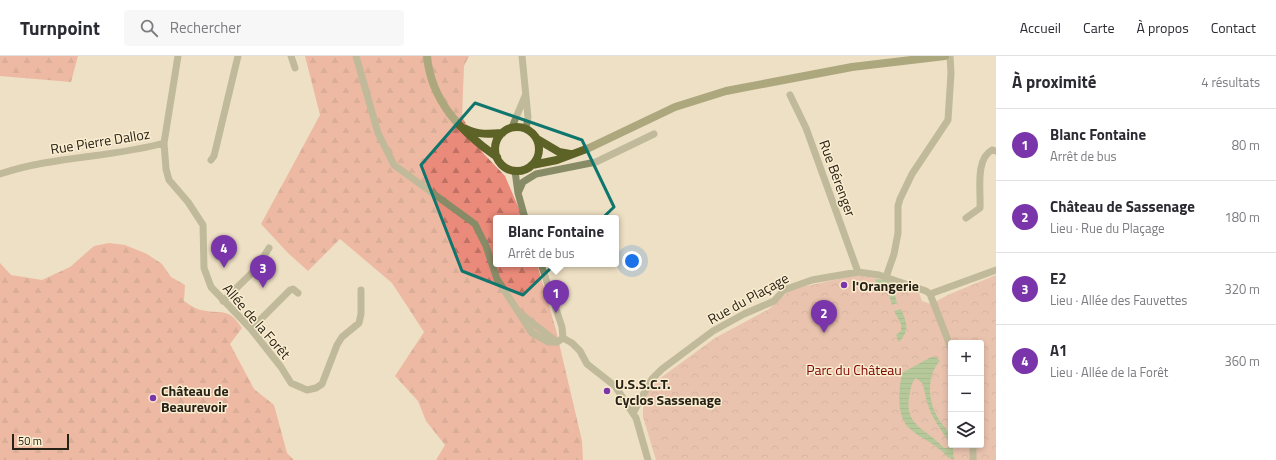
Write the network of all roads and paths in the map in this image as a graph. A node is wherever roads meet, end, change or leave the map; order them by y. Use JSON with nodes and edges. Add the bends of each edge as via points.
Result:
{"nodes":[{"id":1,"x":178,"y":56,"type":"edge"},
{"id":2,"x":238,"y":56,"type":"edge"},
{"id":3,"x":291,"y":56,"type":"edge"},
{"id":4,"x":356,"y":56,"type":"edge"},
{"id":5,"x":427,"y":56,"type":"edge"},
{"id":6,"x":522,"y":56,"type":"edge"},
{"id":7,"x":945,"y":56,"type":"edge"},
{"id":8,"x":950,"y":56,"type":"edge"},
{"id":9,"x":925,"y":58,"type":"edge"},
{"id":10,"x":295,"y":68,"type":"dead end"},
{"id":11,"x":526,"y":94,"type":"junction"},
{"id":12,"x":790,"y":94,"type":"dead end"},
{"id":13,"x":456,"y":123,"type":"junction"},
{"id":14,"x":512,"y":128,"type":"junction"},
{"id":15,"x":526,"y":129,"type":"junction"},
{"id":16,"x":502,"y":132,"type":"junction"},
{"id":17,"x":654,"y":134,"type":"dead end"},
{"id":18,"x":537,"y":139,"type":"junction"},
{"id":19,"x":164,"y":143,"type":"junction"},
{"id":20,"x":996,"y":151,"type":"edge"},
{"id":21,"x":571,"y":154,"type":"junction"},
{"id":22,"x":497,"y":157,"type":"junction"},
{"id":23,"x":211,"y":160,"type":"dead end"},
{"id":24,"x":532,"y":165,"type":"junction"},
{"id":25,"x":515,"y":171,"type":"junction"},
{"id":26,"x":0,"y":174,"type":"edge"},
{"id":27,"x":518,"y":193,"type":"junction"},
{"id":28,"x":524,"y":215,"type":"edge"},
{"id":29,"x":966,"y":218,"type":"dead end"},
{"id":30,"x":270,"y":248,"type":"dead end"},
{"id":31,"x":542,"y":267,"type":"edge"},
{"id":32,"x":996,"y":270,"type":"edge"},
{"id":33,"x":858,"y":272,"type":"junction"},
{"id":34,"x":886,"y":277,"type":"junction"},
{"id":35,"x":361,"y":290,"type":"dead end"},
{"id":36,"x":298,"y":293,"type":"dead end"},
{"id":37,"x":930,"y":294,"type":"junction"},
{"id":38,"x":223,"y":301,"type":"junction"},
{"id":39,"x":250,"y":329,"type":"junction"},
{"id":40,"x":560,"y":340,"type":"junction"},
{"id":41,"x":948,"y":340,"type":"edge"},
{"id":42,"x":632,"y":413,"type":"junction"},
{"id":43,"x":973,"y":448,"type":"edge"},
{"id":44,"x":648,"y":460,"type":"edge"},
{"id":45,"x":973,"y":460,"type":"edge"}],
"edges":[{"from":1,"to":19,"type":"street","name":"Rue Pierre Dalloz"},
{"from":2,"to":23,"type":"street"},
{"from":3,"to":10,"type":"street"},
{"from":4,"to":40,"type":"street","via":[[378,133],[394,165],[475,224],[486,246],[497,279],[521,314]]},
{"from":5,"to":13,"type":"main road","via":[[437,96]]},
{"from":6,"to":11,"type":"street"},
{"from":7,"to":9,"type":"main road"},
{"from":8,"to":34,"type":"street","via":[[948,120],[912,174],[900,199],[898,233]]},
{"from":9,"to":21,"type":"main road","via":[[858,66],[726,91],[675,107]]},
{"from":11,"to":14,"type":"street"},
{"from":11,"to":15,"type":"street"},
{"from":12,"to":33,"type":"street","name":"Rue Bérenger","via":[[806,128]]},
{"from":13,"to":16,"type":"main road","via":[[471,132]]},
{"from":13,"to":22,"type":"main road"},
{"from":14,"to":15,"type":"main road"},
{"from":14,"to":16,"type":"main road"},
{"from":15,"to":18,"type":"main road"},
{"from":16,"to":22,"type":"main road","via":[[495,148]]},
{"from":17,"to":27,"type":"street","via":[[596,162],[536,174],[523,182]]},
{"from":18,"to":21,"type":"main road","via":[[559,152]]},
{"from":18,"to":24,"type":"main road","via":[[538,158]]},
{"from":19,"to":26,"type":"street","name":"Rue Pierre Dalloz","via":[[105,156],[20,167]]},
{"from":19,"to":38,"type":"street","name":"Allée de la Forêt","via":[[169,180],[203,225],[205,275],[211,288]]},
{"from":20,"to":29,"type":"street","via":[[992,150],[986,154],[982,162],[980,208]]},
{"from":21,"to":24,"type":"main road"},
{"from":22,"to":25,"type":"main road","via":[[501,164]]},
{"from":24,"to":25,"type":"main road","via":[[524,170]]},
{"from":25,"to":27,"type":"street"},
{"from":27,"to":28,"type":"street"},
{"from":30,"to":38,"type":"street","via":[[256,269]]},
{"from":31,"to":40,"type":"street","via":[[562,327]]},
{"from":32,"to":37,"type":"street"},
{"from":33,"to":34,"type":"street","name":"Rue du Plaçage"},
{"from":33,"to":42,"type":"street","name":"Rue du Plaçage","via":[[812,280],[784,290],[774,301],[713,331],[652,379]]},
{"from":34,"to":37,"type":"street","name":"Rue du Plaçage"},
{"from":35,"to":39,"type":"street","name":"Allée de la Forêt","via":[[361,314],[358,323],[342,337],[322,384],[316,388],[307,390],[291,383]]},
{"from":36,"to":39,"type":"street","via":[[290,290]]},
{"from":37,"to":41,"type":"street"},
{"from":38,"to":39,"type":"street","name":"Allée de la Forêt"},
{"from":40,"to":42,"type":"street","via":[[572,343],[580,351],[588,364],[614,386]]},
{"from":42,"to":44,"type":"street","via":[[642,434]]},
{"from":43,"to":45,"type":"street"}]}
